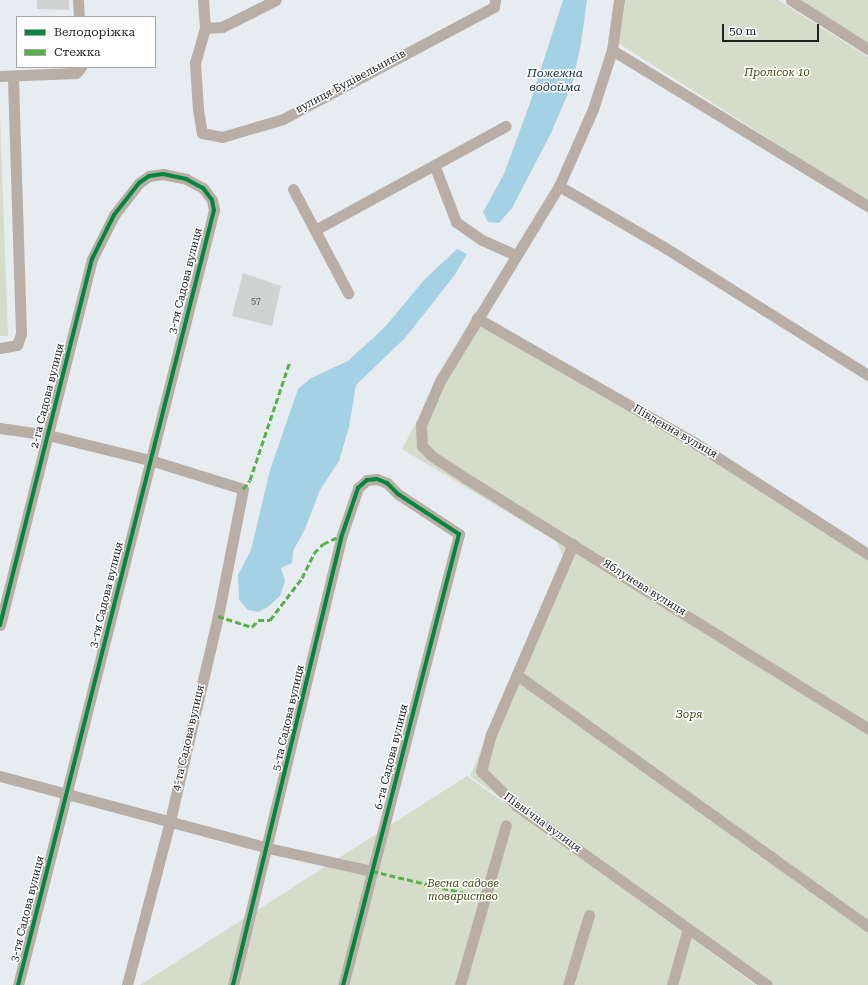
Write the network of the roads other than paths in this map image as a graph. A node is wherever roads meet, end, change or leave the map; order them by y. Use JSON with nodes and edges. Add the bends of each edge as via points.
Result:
{"nodes":[{"id":1,"x":78,"y":0,"type":"edge"},
{"id":2,"x":203,"y":0,"type":"edge"},
{"id":3,"x":276,"y":0,"type":"edge"},
{"id":4,"x":619,"y":0,"type":"edge"},
{"id":5,"x":791,"y":0,"type":"edge"},
{"id":6,"x":495,"y":4,"type":"edge"},
{"id":7,"x":79,"y":16,"type":"edge"},
{"id":8,"x":205,"y":28,"type":"junction"},
{"id":9,"x":868,"y":49,"type":"edge"},
{"id":10,"x":612,"y":50,"type":"junction"},
{"id":11,"x":80,"y":69,"type":"edge"},
{"id":12,"x":0,"y":76,"type":"edge"},
{"id":13,"x":13,"y":76,"type":"junction"},
{"id":14,"x":506,"y":126,"type":"dead end"},
{"id":15,"x":435,"y":167,"type":"junction"},
{"id":16,"x":139,"y":183,"type":"joint"},
{"id":17,"x":559,"y":186,"type":"junction"},
{"id":18,"x":293,"y":189,"type":"dead end"},
{"id":19,"x":868,"y":206,"type":"edge"},
{"id":20,"x":314,"y":230,"type":"junction"},
{"id":21,"x":516,"y":256,"type":"junction"},
{"id":22,"x":348,"y":292,"type":"dead end"},
{"id":23,"x":477,"y":318,"type":"junction"},
{"id":24,"x":0,"y":348,"type":"edge"},
{"id":25,"x":868,"y":375,"type":"edge"},
{"id":26,"x":0,"y":428,"type":"edge"},
{"id":27,"x":48,"y":435,"type":"junction"},
{"id":28,"x":150,"y":460,"type":"junction"},
{"id":29,"x":388,"y":483,"type":"joint"},
{"id":30,"x":573,"y":544,"type":"junction"},
{"id":31,"x":868,"y":554,"type":"edge"},
{"id":32,"x":0,"y":625,"type":"edge"},
{"id":33,"x":517,"y":675,"type":"junction"},
{"id":34,"x":868,"y":729,"type":"edge"},
{"id":35,"x":0,"y":776,"type":"edge"},
{"id":36,"x":67,"y":794,"type":"junction"},
{"id":37,"x":170,"y":821,"type":"junction"},
{"id":38,"x":506,"y":825,"type":"dead end"},
{"id":39,"x":268,"y":848,"type":"junction"},
{"id":40,"x":372,"y":871,"type":"junction"},
{"id":41,"x":589,"y":915,"type":"dead end"},
{"id":42,"x":868,"y":926,"type":"edge"},
{"id":43,"x":688,"y":928,"type":"junction"},
{"id":44,"x":18,"y":985,"type":"edge"},
{"id":45,"x":127,"y":985,"type":"edge"},
{"id":46,"x":233,"y":985,"type":"edge"},
{"id":47,"x":343,"y":985,"type":"edge"},
{"id":48,"x":460,"y":985,"type":"edge"},
{"id":49,"x":568,"y":985,"type":"edge"},
{"id":50,"x":672,"y":985,"type":"edge"},
{"id":51,"x":767,"y":985,"type":"edge"}],
"edges":[{"from":1,"to":7,"type":"street"},
{"from":2,"to":8,"type":"street"},
{"from":3,"to":8,"type":"street","via":[[222,27]]},
{"from":4,"to":10,"type":"street"},
{"from":5,"to":9,"type":"street"},
{"from":6,"to":8,"type":"street","name":"вулиця Будівельників","via":[[282,119],[222,137],[202,133],[195,63]]},
{"from":10,"to":17,"type":"street","via":[[593,109]]},
{"from":10,"to":19,"type":"street"},
{"from":11,"to":13,"type":"street"},
{"from":12,"to":13,"type":"street"},
{"from":13,"to":24,"type":"street","via":[[21,334],[17,345]]},
{"from":14,"to":15,"type":"street"},
{"from":15,"to":20,"type":"street"},
{"from":15,"to":21,"type":"street","via":[[456,222],[482,240]]},
{"from":16,"to":27,"type":"street","name":"2-га Садова вулиця","via":[[114,215],[92,259]]},
{"from":16,"to":28,"type":"street","name":"3-тя Садова вулиця","via":[[149,176],[163,174],[186,179],[203,188],[212,200],[214,210]]},
{"from":17,"to":21,"type":"street"},
{"from":17,"to":25,"type":"street","via":[[664,247]]},
{"from":18,"to":20,"type":"street"},
{"from":20,"to":22,"type":"street"},
{"from":21,"to":23,"type":"street"},
{"from":23,"to":30,"type":"street","name":"Яблунева вулиця","via":[[440,381],[422,425],[422,446],[432,456],[467,479]]},
{"from":23,"to":31,"type":"street","name":"Південна вулиця","via":[[695,443]]},
{"from":26,"to":27,"type":"street"},
{"from":27,"to":28,"type":"street"},
{"from":27,"to":32,"type":"street","name":"2-га Садова вулиця"},
{"from":28,"to":36,"type":"street","name":"3-тя Садова вулиця"},
{"from":28,"to":37,"type":"street","name":"4-та Садова вулиця","via":[[243,489],[218,616]]},
{"from":29,"to":39,"type":"street","name":"5-та Садова вулиця","via":[[377,479],[367,480],[358,488],[352,502]]},
{"from":29,"to":40,"type":"street","name":"6-та Садова вулиця","via":[[398,494],[459,534]]},
{"from":30,"to":33,"type":"street","name":"Північна вулиця"},
{"from":30,"to":34,"type":"street","name":"Яблунева вулиця"},
{"from":33,"to":42,"type":"street"},
{"from":33,"to":43,"type":"street","name":"Північна вулиця","via":[[491,734],[481,771],[517,806]]},
{"from":35,"to":36,"type":"street"},
{"from":36,"to":37,"type":"street"},
{"from":36,"to":44,"type":"street","name":"3-тя Садова вулиця"},
{"from":37,"to":39,"type":"street"},
{"from":37,"to":45,"type":"street","name":"4-та Садова вулиця"},
{"from":38,"to":48,"type":"street"},
{"from":39,"to":40,"type":"street"},
{"from":39,"to":46,"type":"street","name":"5-та Садова вулиця"},
{"from":40,"to":47,"type":"street","name":"6-та Садова вулиця"},
{"from":41,"to":49,"type":"street"},
{"from":43,"to":50,"type":"street"},
{"from":43,"to":51,"type":"street","name":"Північна вулиця"}]}
